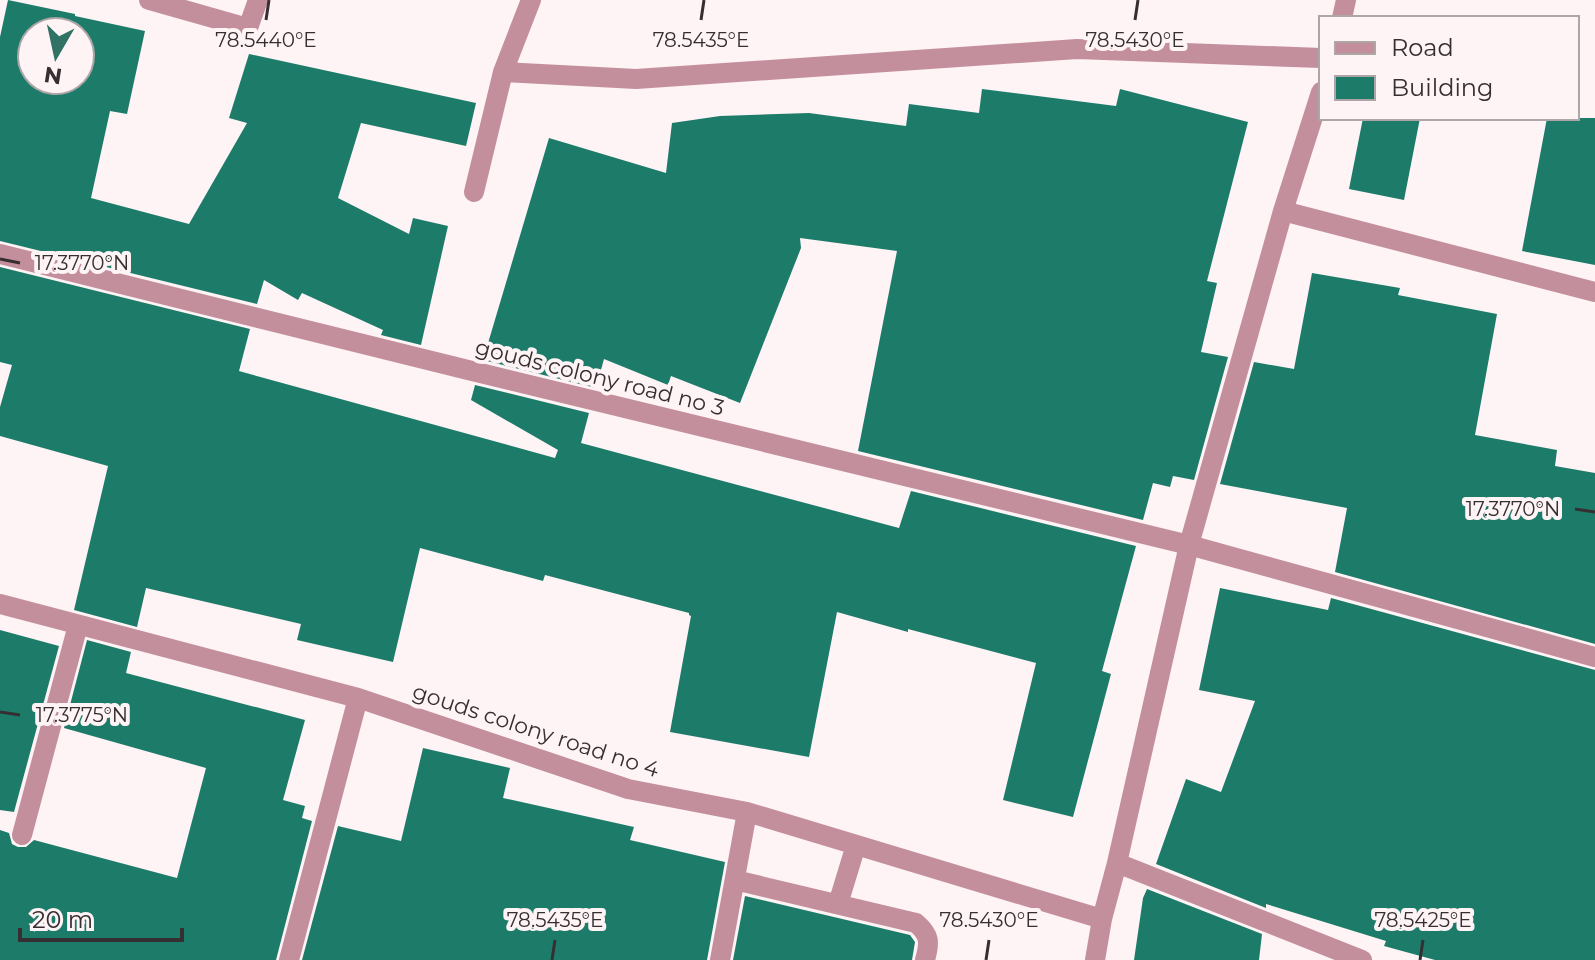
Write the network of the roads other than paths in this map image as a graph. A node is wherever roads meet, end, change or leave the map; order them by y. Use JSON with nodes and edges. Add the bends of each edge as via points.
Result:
{"nodes":[{"id":1,"x":149,"y":0,"type":"edge"},
{"id":2,"x":258,"y":0,"type":"edge"},
{"id":3,"x":531,"y":0,"type":"edge"},
{"id":4,"x":1319,"y":58,"type":"edge"},
{"id":5,"x":503,"y":72,"type":"junction"},
{"id":6,"x":1319,"y":98,"type":"edge"},
{"id":7,"x":474,"y":192,"type":"dead end"},
{"id":8,"x":1283,"y":211,"type":"junction"},
{"id":9,"x":0,"y":254,"type":"edge"},
{"id":10,"x":1595,"y":292,"type":"edge"},
{"id":11,"x":1189,"y":545,"type":"junction"},
{"id":12,"x":0,"y":604,"type":"edge"},
{"id":13,"x":78,"y":625,"type":"junction"},
{"id":14,"x":1595,"y":657,"type":"edge"},
{"id":15,"x":358,"y":698,"type":"junction"},
{"id":16,"x":747,"y":812,"type":"junction"},
{"id":17,"x":22,"y":835,"type":"dead end"},
{"id":18,"x":856,"y":845,"type":"junction"},
{"id":19,"x":1117,"y":863,"type":"junction"},
{"id":20,"x":735,"y":880,"type":"junction"},
{"id":21,"x":838,"y":904,"type":"junction"},
{"id":22,"x":1102,"y":919,"type":"junction"},
{"id":23,"x":289,"y":960,"type":"edge"},
{"id":24,"x":720,"y":960,"type":"edge"},
{"id":25,"x":925,"y":960,"type":"edge"},
{"id":26,"x":1095,"y":960,"type":"edge"},
{"id":27,"x":1362,"y":960,"type":"edge"}],
"edges":[{"from":1,"to":2,"type":"street","via":[[248,28]]},
{"from":3,"to":5,"type":"street"},
{"from":4,"to":5,"type":"street","via":[[1077,49],[636,79]]},
{"from":5,"to":7,"type":"street"},
{"from":6,"to":8,"type":"street"},
{"from":8,"to":10,"type":"street"},
{"from":8,"to":11,"type":"street"},
{"from":9,"to":11,"type":"street","name":"gouds colony road no 3"},
{"from":11,"to":14,"type":"street","name":"gouds colony road no 3"},
{"from":11,"to":19,"type":"street"},
{"from":12,"to":13,"type":"street","name":"gouds colony road no 4"},
{"from":13,"to":15,"type":"street","name":"gouds colony road no 4"},
{"from":13,"to":17,"type":"street"},
{"from":15,"to":16,"type":"street","name":"gouds colony road no 4","via":[[628,789]]},
{"from":15,"to":23,"type":"street"},
{"from":16,"to":18,"type":"street","name":"gouds colony road no 4"},
{"from":16,"to":20,"type":"street"},
{"from":18,"to":21,"type":"street"},
{"from":18,"to":22,"type":"street","name":"gouds colony road no 4"},
{"from":19,"to":22,"type":"street"},
{"from":19,"to":27,"type":"street"},
{"from":20,"to":21,"type":"street"},
{"from":20,"to":24,"type":"street"},
{"from":21,"to":25,"type":"street","via":[[916,923],[926,932]]},
{"from":22,"to":26,"type":"street"}]}
